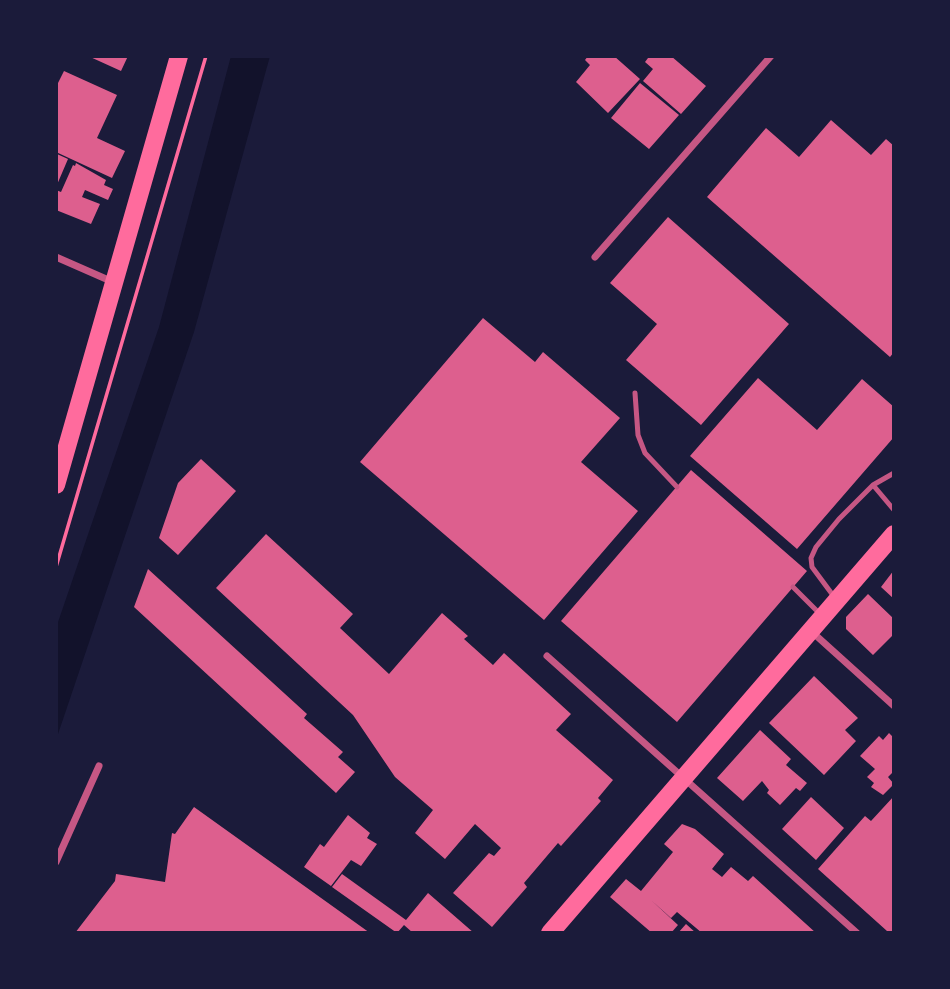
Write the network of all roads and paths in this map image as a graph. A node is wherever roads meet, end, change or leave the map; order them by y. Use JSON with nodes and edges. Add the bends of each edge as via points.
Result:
{"nodes":[{"id":1,"x":179,"y":56,"type":"edge"},
{"id":2,"x":206,"y":56,"type":"edge"},
{"id":3,"x":771,"y":56,"type":"edge"},
{"id":4,"x":56,"y":257,"type":"edge"},
{"id":5,"x":595,"y":257,"type":"dead end"},
{"id":6,"x":115,"y":283,"type":"junction"},
{"id":7,"x":635,"y":393,"type":"dead end"},
{"id":8,"x":894,"y":473,"type":"edge"},
{"id":9,"x":56,"y":485,"type":"edge"},
{"id":10,"x":873,"y":485,"type":"junction"},
{"id":11,"x":677,"y":487,"type":"dead end"},
{"id":12,"x":894,"y":510,"type":"edge"},
{"id":13,"x":894,"y":534,"type":"edge"},
{"id":14,"x":56,"y":567,"type":"edge"},
{"id":15,"x":793,"y":587,"type":"dead end"},
{"id":16,"x":837,"y":600,"type":"junction"},
{"id":17,"x":823,"y":617,"type":"junction"},
{"id":18,"x":811,"y":631,"type":"junction"},
{"id":19,"x":547,"y":656,"type":"dead end"},
{"id":20,"x":894,"y":706,"type":"edge"},
{"id":21,"x":99,"y":766,"type":"dead end"},
{"id":22,"x":684,"y":778,"type":"junction"},
{"id":23,"x":56,"y":862,"type":"edge"},
{"id":24,"x":550,"y":933,"type":"edge"},
{"id":25,"x":858,"y":933,"type":"edge"}],
"edges":[{"from":1,"to":6,"type":"main road"},
{"from":2,"to":14,"type":"path"},
{"from":3,"to":5,"type":"street"},
{"from":4,"to":6,"type":"street"},
{"from":6,"to":9,"type":"main road"},
{"from":7,"to":11,"type":"lane","via":[[638,435],[645,453]]},
{"from":8,"to":10,"type":"lane"},
{"from":10,"to":12,"type":"lane"},
{"from":10,"to":16,"type":"lane","via":[[839,519],[811,558],[812,567]]},
{"from":13,"to":16,"type":"main road"},
{"from":15,"to":17,"type":"lane"},
{"from":16,"to":17,"type":"main road"},
{"from":17,"to":18,"type":"main road"},
{"from":18,"to":20,"type":"street"},
{"from":18,"to":22,"type":"main road"},
{"from":19,"to":22,"type":"street"},
{"from":21,"to":23,"type":"street"},
{"from":22,"to":24,"type":"main road"},
{"from":22,"to":25,"type":"street"}]}
